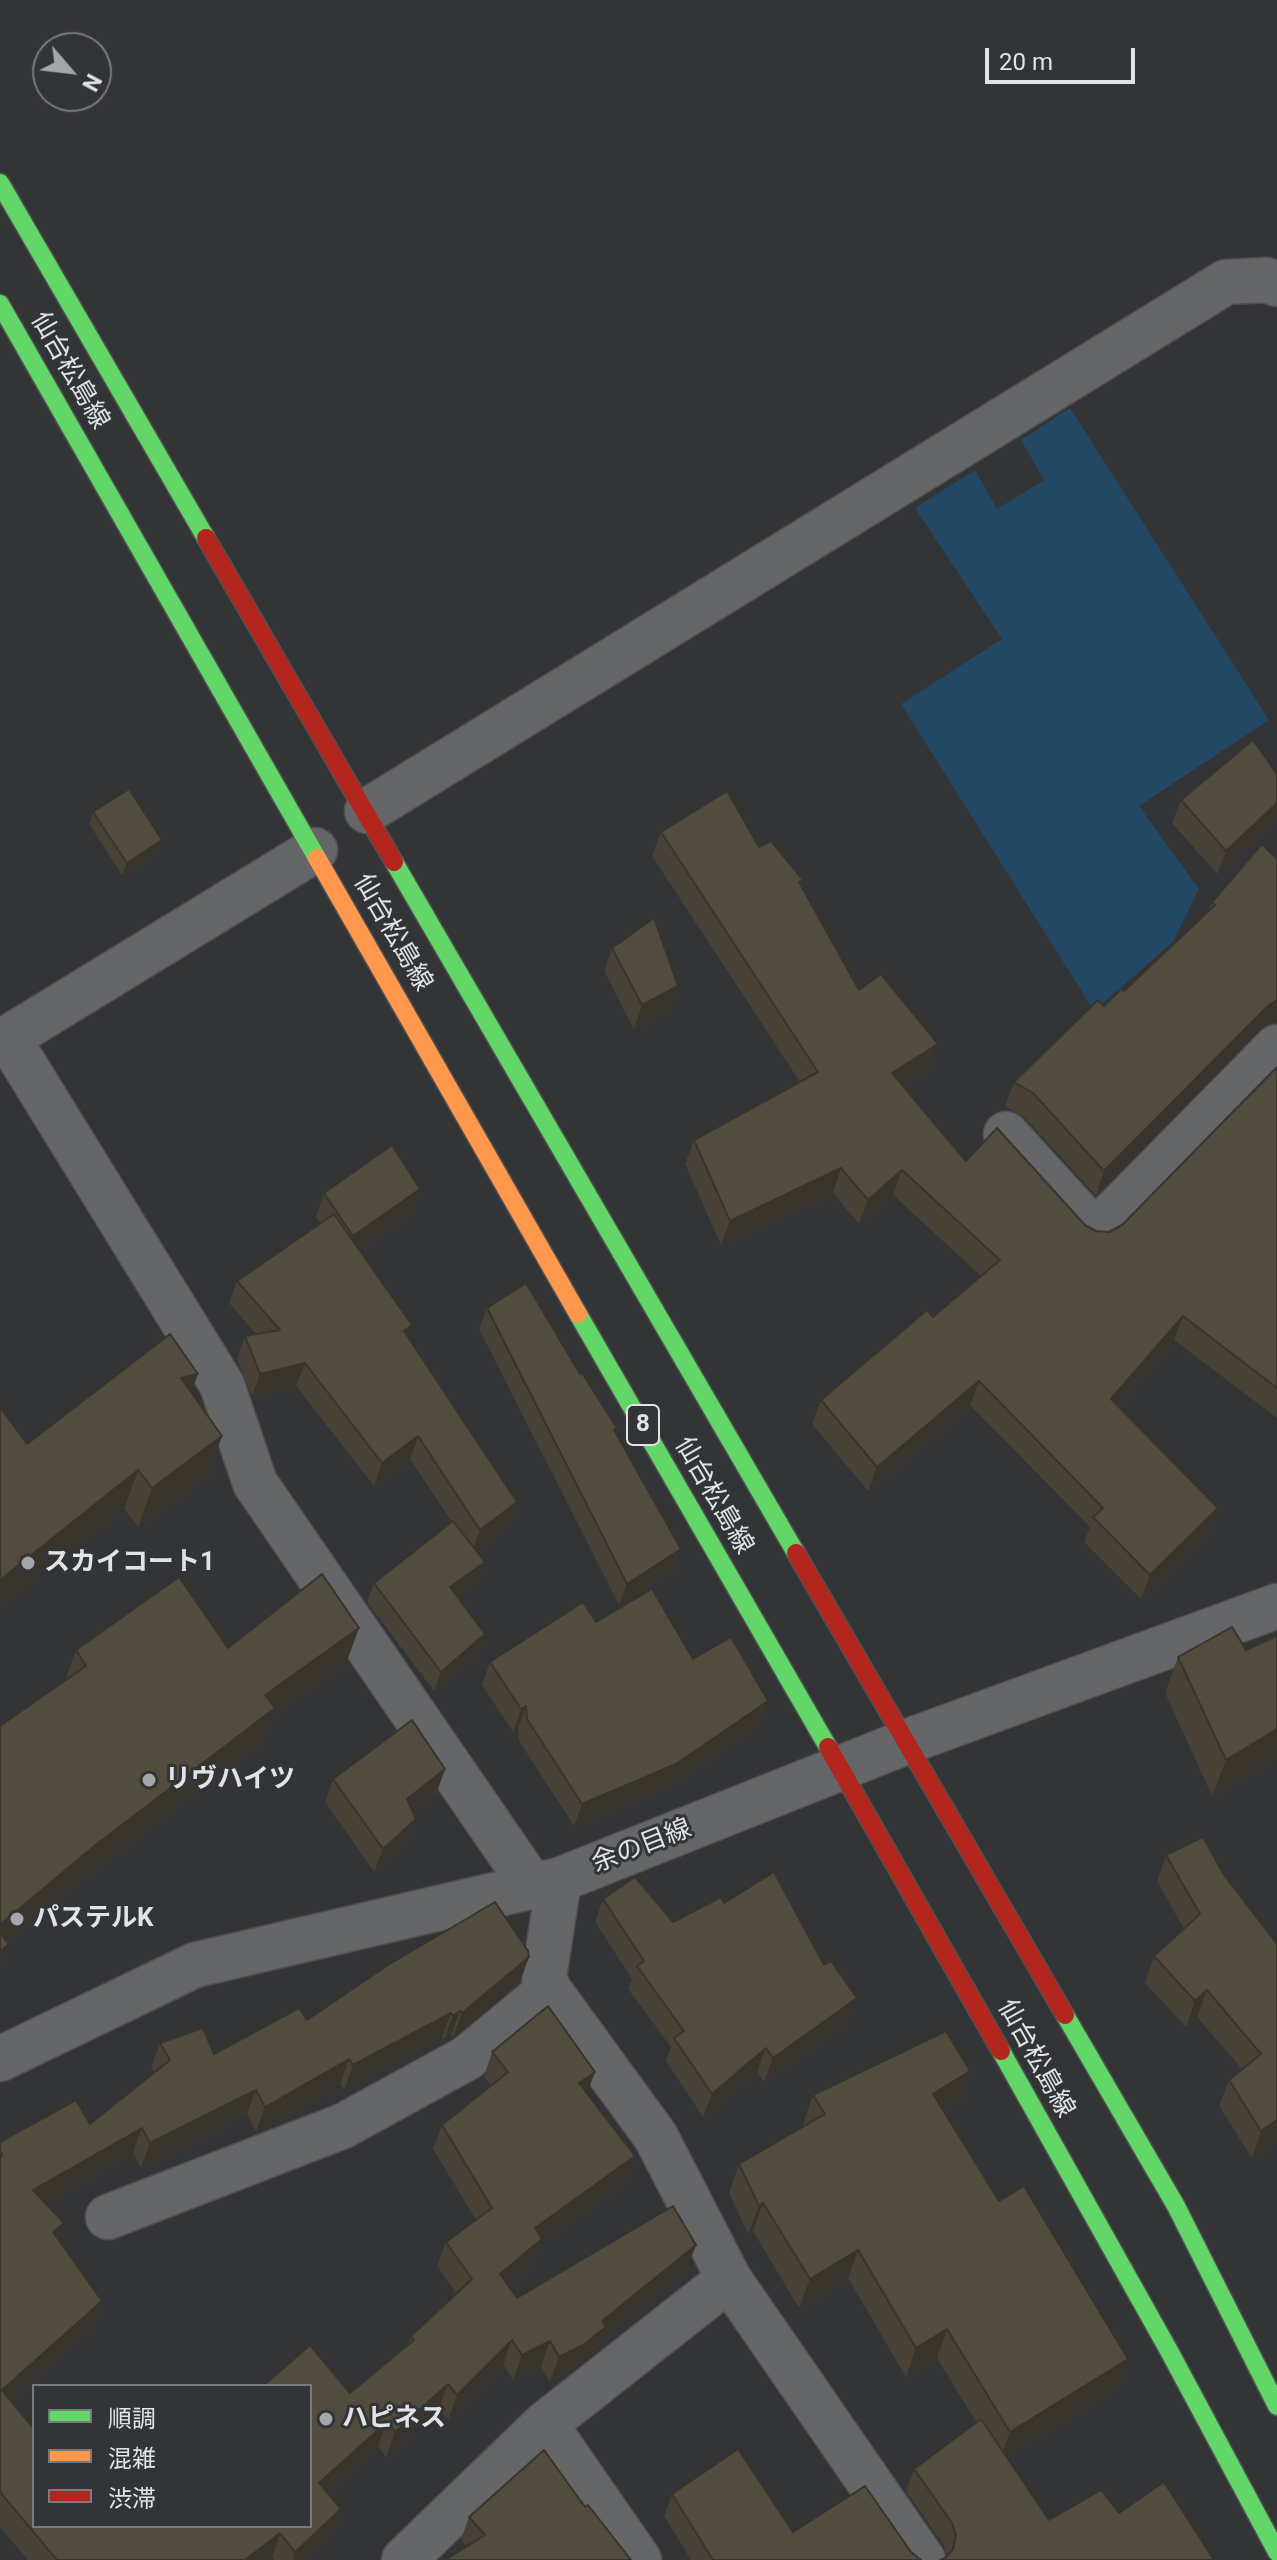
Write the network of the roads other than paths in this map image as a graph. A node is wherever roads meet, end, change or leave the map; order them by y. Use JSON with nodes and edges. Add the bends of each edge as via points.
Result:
{"nodes":[{"id":1,"x":0,"y":183,"type":"edge"},
{"id":2,"x":1277,"y":284,"type":"edge"},
{"id":3,"x":0,"y":304,"type":"edge"},
{"id":4,"x":367,"y":811,"type":"junction"},
{"id":5,"x":315,"y":850,"type":"junction"},
{"id":6,"x":1277,"y":1047,"type":"edge"},
{"id":7,"x":1006,"y":1134,"type":"edge"},
{"id":8,"x":1277,"y":1606,"type":"edge"},
{"id":9,"x":906,"y":1742,"type":"junction"},
{"id":10,"x":842,"y":1768,"type":"junction"},
{"id":11,"x":545,"y":1883,"type":"junction"},
{"id":12,"x":549,"y":1990,"type":"junction"},
{"id":13,"x":0,"y":2059,"type":"edge"},
{"id":14,"x":108,"y":2217,"type":"dead end"},
{"id":15,"x":729,"y":2279,"type":"junction"},
{"id":16,"x":1277,"y":2406,"type":"edge"},
{"id":17,"x":545,"y":2424,"type":"junction"},
{"id":18,"x":1277,"y":2552,"type":"edge"},
{"id":19,"x":404,"y":2560,"type":"edge"},
{"id":20,"x":639,"y":2560,"type":"edge"},
{"id":21,"x":923,"y":2560,"type":"edge"}],
"edges":[{"from":1,"to":4,"type":"main road","name":"仙台松島線"},
{"from":2,"to":4,"type":"street","via":[[1226,282]]},
{"from":3,"to":5,"type":"main road","name":"仙台松島線","number":"8"},
{"from":4,"to":9,"type":"main road","name":"仙台松島線"},
{"from":5,"to":10,"type":"main road","name":"仙台松島線","number":"8"},
{"from":5,"to":11,"type":"street","via":[[8,1038],[222,1385],[255,1483]]},
{"from":6,"to":7,"type":"street","via":[[1095,1232]]},
{"from":8,"to":9,"type":"street","name":"余の目線"},
{"from":9,"to":10,"type":"street","name":"余の目線"},
{"from":9,"to":16,"type":"main road","name":"仙台松島線","via":[[1176,2206]]},
{"from":10,"to":11,"type":"street","name":"余の目線"},
{"from":10,"to":18,"type":"main road","name":"仙台松島線","number":"8"},
{"from":11,"to":12,"type":"street","via":[[544,1977]]},
{"from":11,"to":13,"type":"street","name":"余の目線","via":[[195,1965]]},
{"from":12,"to":14,"type":"street","via":[[467,2058],[343,2126]]},
{"from":12,"to":15,"type":"street","via":[[656,2137]]},
{"from":15,"to":17,"type":"street"},
{"from":15,"to":21,"type":"street"},
{"from":17,"to":19,"type":"street"},
{"from":17,"to":20,"type":"street"}]}
